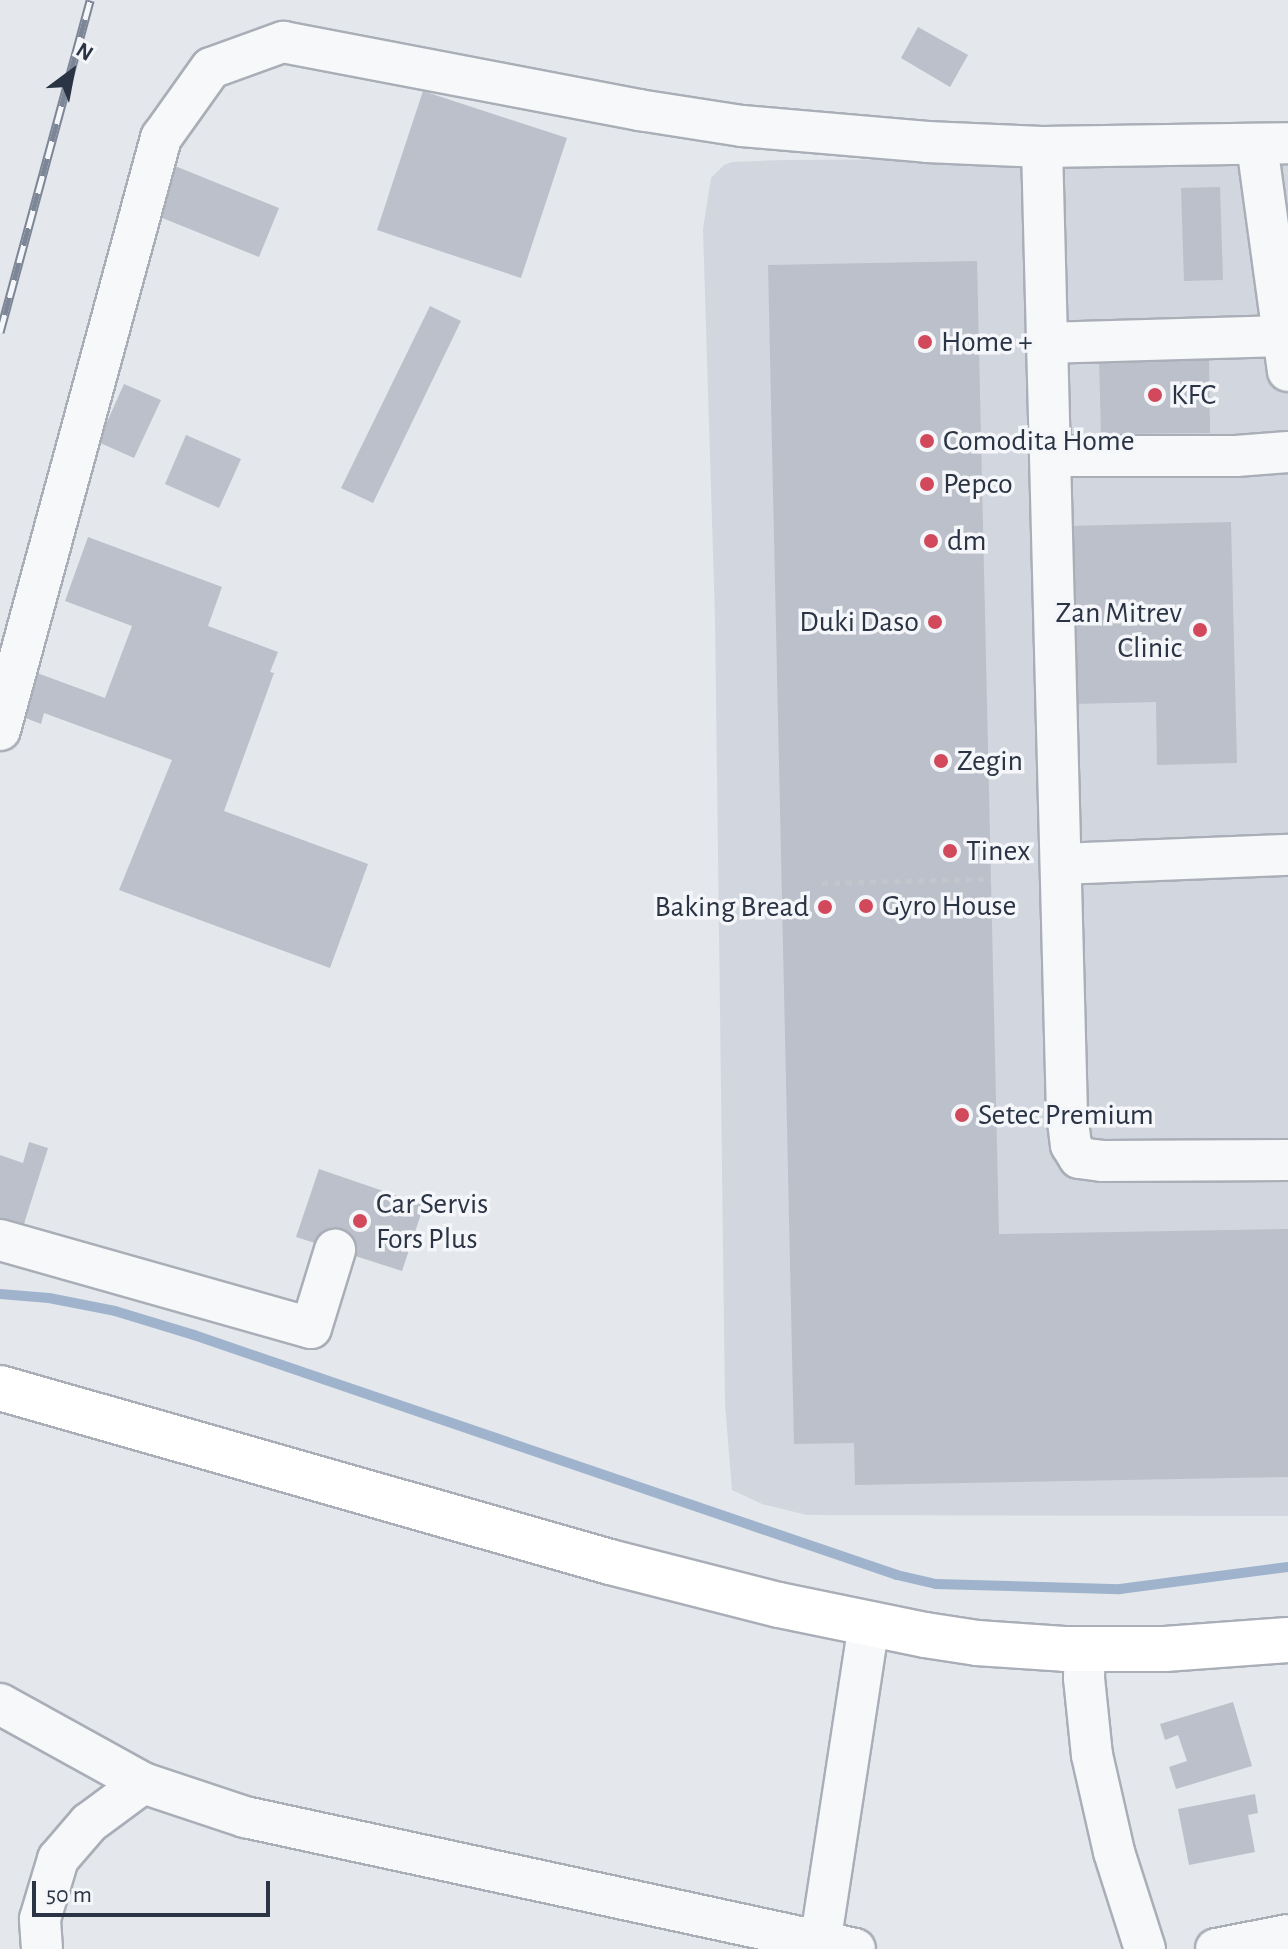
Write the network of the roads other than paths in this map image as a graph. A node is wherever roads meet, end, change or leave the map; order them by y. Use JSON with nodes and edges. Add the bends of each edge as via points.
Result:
{"nodes":[{"id":1,"x":1272,"y":144,"type":"edge"},
{"id":2,"x":1042,"y":147,"type":"junction"},
{"id":3,"x":1047,"y":343,"type":"junction"},
{"id":4,"x":1284,"y":353,"type":"edge"},
{"id":5,"x":1288,"y":452,"type":"edge"},
{"id":6,"x":1050,"y":456,"type":"junction"},
{"id":7,"x":0,"y":730,"type":"edge"},
{"id":8,"x":1288,"y":855,"type":"edge"},
{"id":9,"x":1061,"y":864,"type":"junction"},
{"id":10,"x":1288,"y":1160,"type":"edge"},
{"id":11,"x":0,"y":1240,"type":"edge"},
{"id":12,"x":335,"y":1250,"type":"dead end"},
{"id":13,"x":0,"y":1388,"type":"edge"},
{"id":14,"x":869,"y":1624,"type":"junction"},
{"id":15,"x":1288,"y":1640,"type":"edge"},
{"id":16,"x":1085,"y":1649,"type":"junction"},
{"id":17,"x":0,"y":1704,"type":"edge"},
{"id":18,"x":143,"y":1783,"type":"junction"},
{"id":19,"x":41,"y":1934,"type":"edge"},
{"id":20,"x":1288,"y":1935,"type":"edge"},
{"id":21,"x":838,"y":1946,"type":"edge"},
{"id":22,"x":1145,"y":1949,"type":"edge"},
{"id":23,"x":1216,"y":1949,"type":"edge"}],
"edges":[{"from":1,"to":2,"type":"street"},
{"from":1,"to":4,"type":"street"},
{"from":2,"to":3,"type":"street"},
{"from":2,"to":7,"type":"street","via":[[742,126],[283,42],[211,68],[161,138]]},
{"from":3,"to":4,"type":"street"},
{"from":3,"to":6,"type":"street"},
{"from":5,"to":6,"type":"street"},
{"from":6,"to":9,"type":"street"},
{"from":8,"to":9,"type":"street"},
{"from":9,"to":10,"type":"street","via":[[1067,1113],[1074,1153],[1102,1161]]},
{"from":11,"to":12,"type":"street","via":[[311,1328]]},
{"from":13,"to":14,"type":"main road","via":[[450,1518]]},
{"from":14,"to":16,"type":"main road","via":[[977,1643]]},
{"from":14,"to":21,"type":"street"},
{"from":15,"to":16,"type":"main road"},
{"from":16,"to":22,"type":"street","via":[[1092,1755],[1114,1852]]},
{"from":17,"to":18,"type":"street"},
{"from":18,"to":19,"type":"street","via":[[89,1823],[58,1859]]},
{"from":18,"to":21,"type":"street","via":[[245,1817]]},
{"from":20,"to":23,"type":"street"}]}
